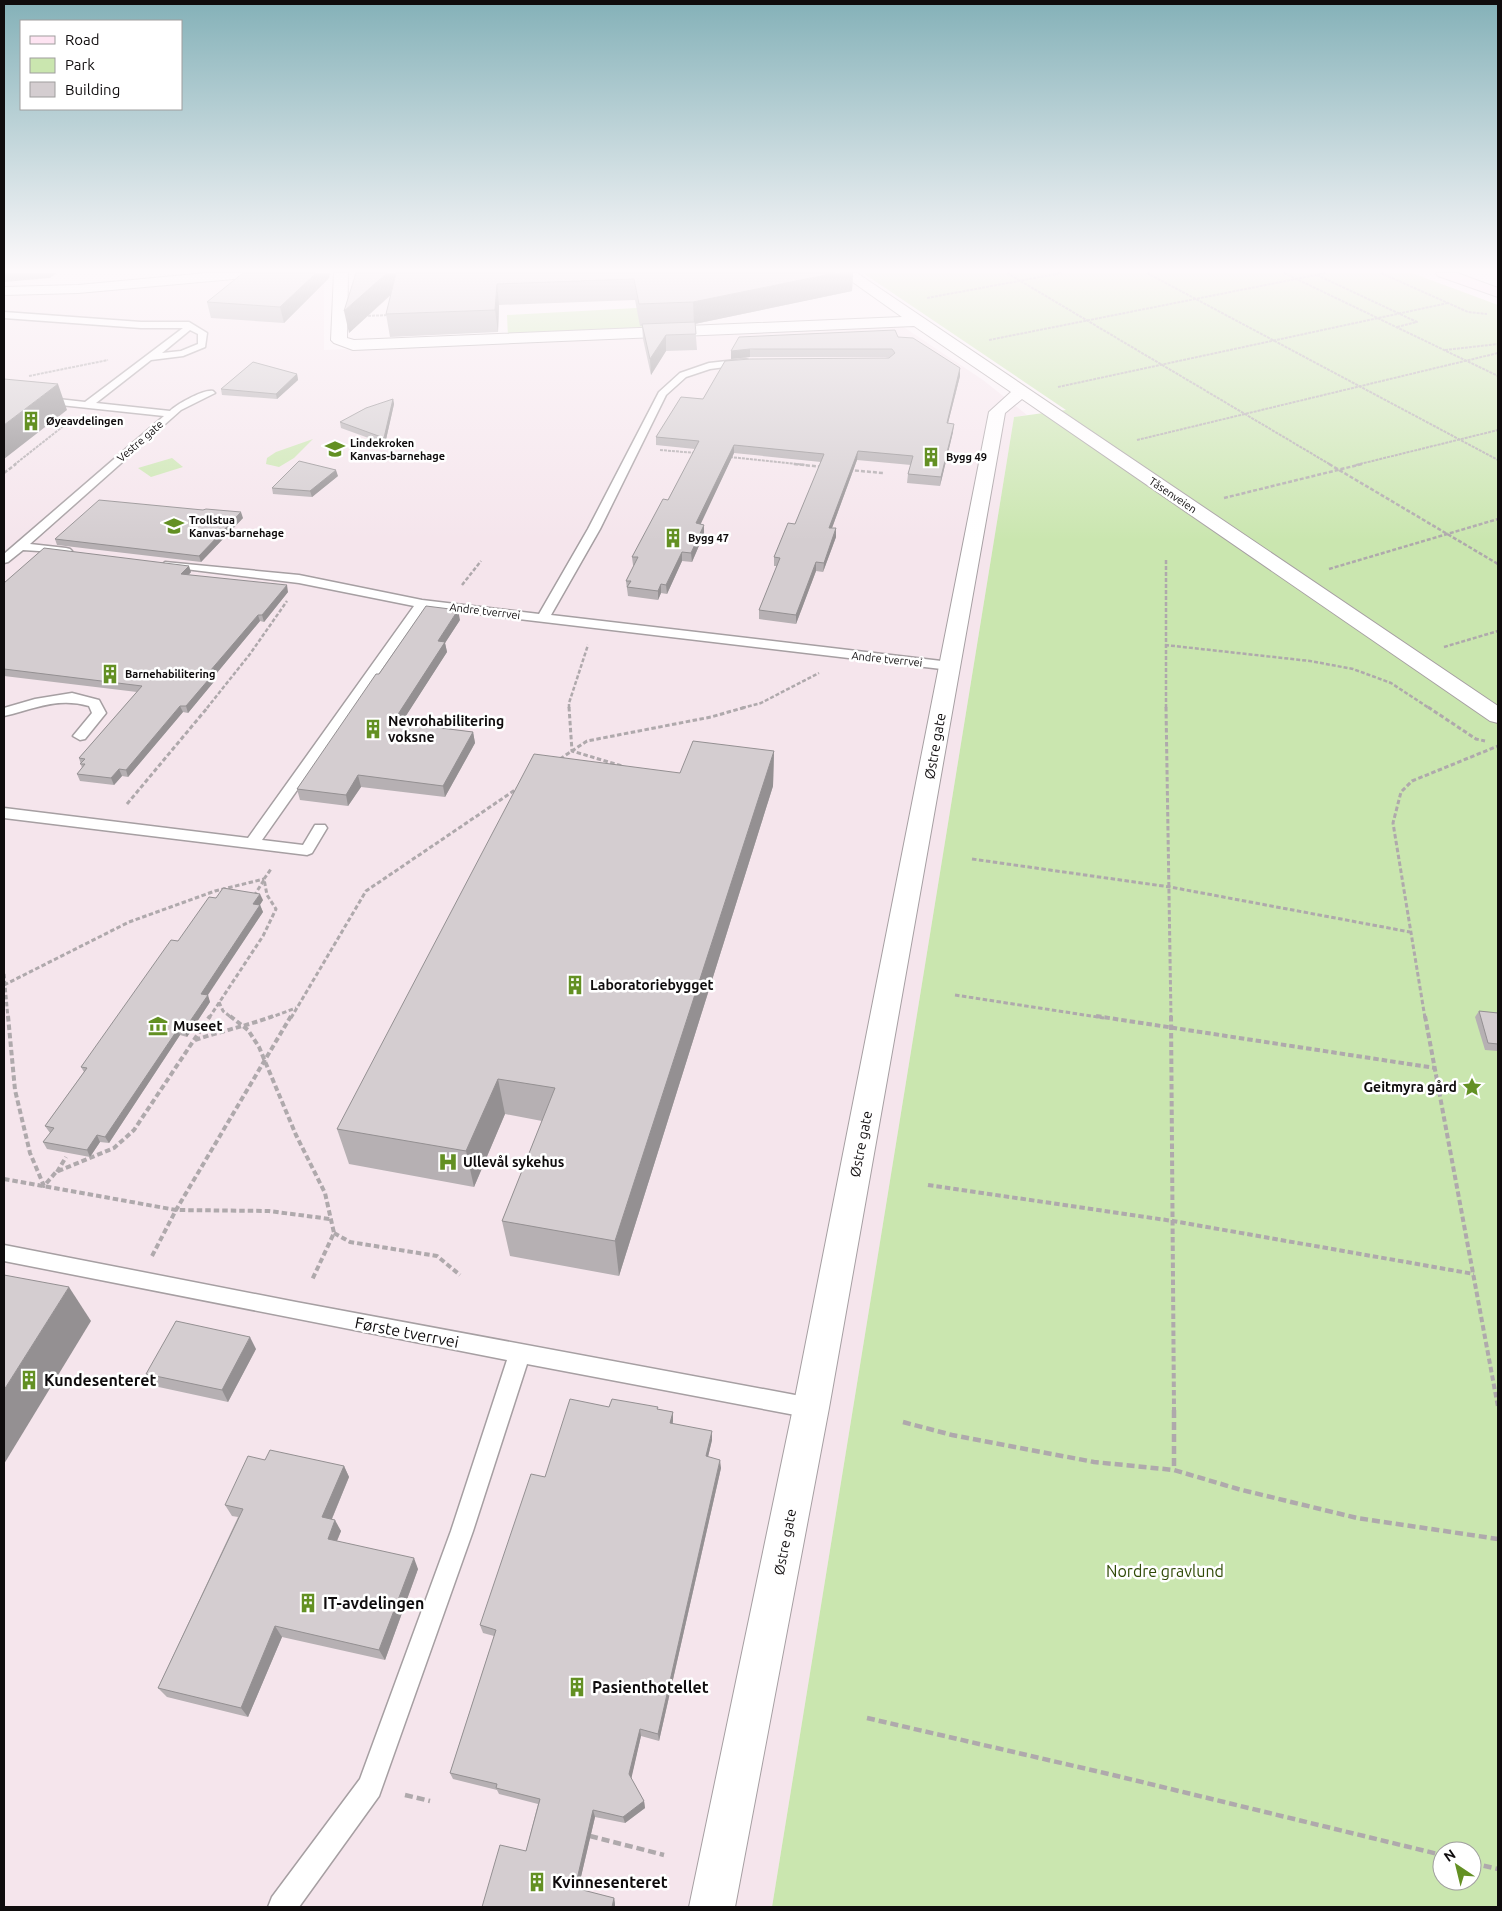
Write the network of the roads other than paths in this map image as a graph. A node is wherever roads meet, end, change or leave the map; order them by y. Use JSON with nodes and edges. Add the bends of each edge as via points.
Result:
{"nodes":[{"id":1,"x":143,"y":362,"type":"edge"},
{"id":2,"x":758,"y":362,"type":"edge"},
{"id":3,"x":977,"y":362,"type":"edge"},
{"id":4,"x":210,"y":392,"type":"dead end"},
{"id":5,"x":1023,"y":394,"type":"junction"},
{"id":6,"x":4,"y":396,"type":"edge"},
{"id":7,"x":88,"y":404,"type":"junction"},
{"id":8,"x":172,"y":414,"type":"junction"},
{"id":9,"x":21,"y":546,"type":"junction"},
{"id":10,"x":78,"y":553,"type":"edge"},
{"id":11,"x":4,"y":560,"type":"edge"},
{"id":12,"x":156,"y":562,"type":"edge"},
{"id":13,"x":422,"y":604,"type":"junction"},
{"id":14,"x":544,"y":618,"type":"junction"},
{"id":15,"x":950,"y":666,"type":"junction"},
{"id":16,"x":4,"y":712,"type":"edge"},
{"id":17,"x":1498,"y":716,"type":"edge"},
{"id":18,"x":80,"y":736,"type":"dead end"},
{"id":19,"x":4,"y":813,"type":"edge"},
{"id":20,"x":320,"y":828,"type":"dead end"},
{"id":21,"x":252,"y":843,"type":"junction"},
{"id":22,"x":4,"y":1253,"type":"edge"},
{"id":23,"x":520,"y":1354,"type":"junction"},
{"id":24,"x":811,"y":1408,"type":"junction"},
{"id":25,"x":282,"y":1907,"type":"edge"},
{"id":26,"x":712,"y":1907,"type":"edge"}],
"edges":[{"from":1,"to":7,"type":"lane"},
{"from":2,"to":14,"type":"lane","via":[[709,366],[683,375],[662,394],[594,529]]},
{"from":3,"to":5,"type":"street","name":"Tåsenveien"},
{"from":4,"to":8,"type":"lane"},
{"from":5,"to":15,"type":"street","name":"Østre gate","via":[[1013,396],[997,412]]},
{"from":5,"to":17,"type":"street","name":"Tåsenveien"},
{"from":6,"to":7,"type":"lane","name":"Vestre gate"},
{"from":7,"to":8,"type":"lane","name":"Vestre gate"},
{"from":8,"to":9,"type":"lane","name":"Vestre gate"},
{"from":9,"to":10,"type":"lane"},
{"from":9,"to":11,"type":"lane","name":"Vestre gate"},
{"from":12,"to":13,"type":"lane","name":"Andre tverrvei","via":[[299,579]]},
{"from":13,"to":14,"type":"lane","name":"Andre tverrvei"},
{"from":13,"to":21,"type":"lane"},
{"from":14,"to":15,"type":"lane","name":"Andre tverrvei"},
{"from":15,"to":24,"type":"street","name":"Østre gate"},
{"from":16,"to":18,"type":"lane","via":[[72,697],[94,703],[99,714]]},
{"from":19,"to":21,"type":"lane"},
{"from":20,"to":21,"type":"lane","via":[[307,850]]},
{"from":22,"to":23,"type":"lane","name":"Første tverrvei"},
{"from":23,"to":24,"type":"lane","name":"Første tverrvei"},
{"from":23,"to":25,"type":"lane","via":[[462,1530],[370,1787]]},
{"from":24,"to":26,"type":"street","name":"Østre gate"}]}
